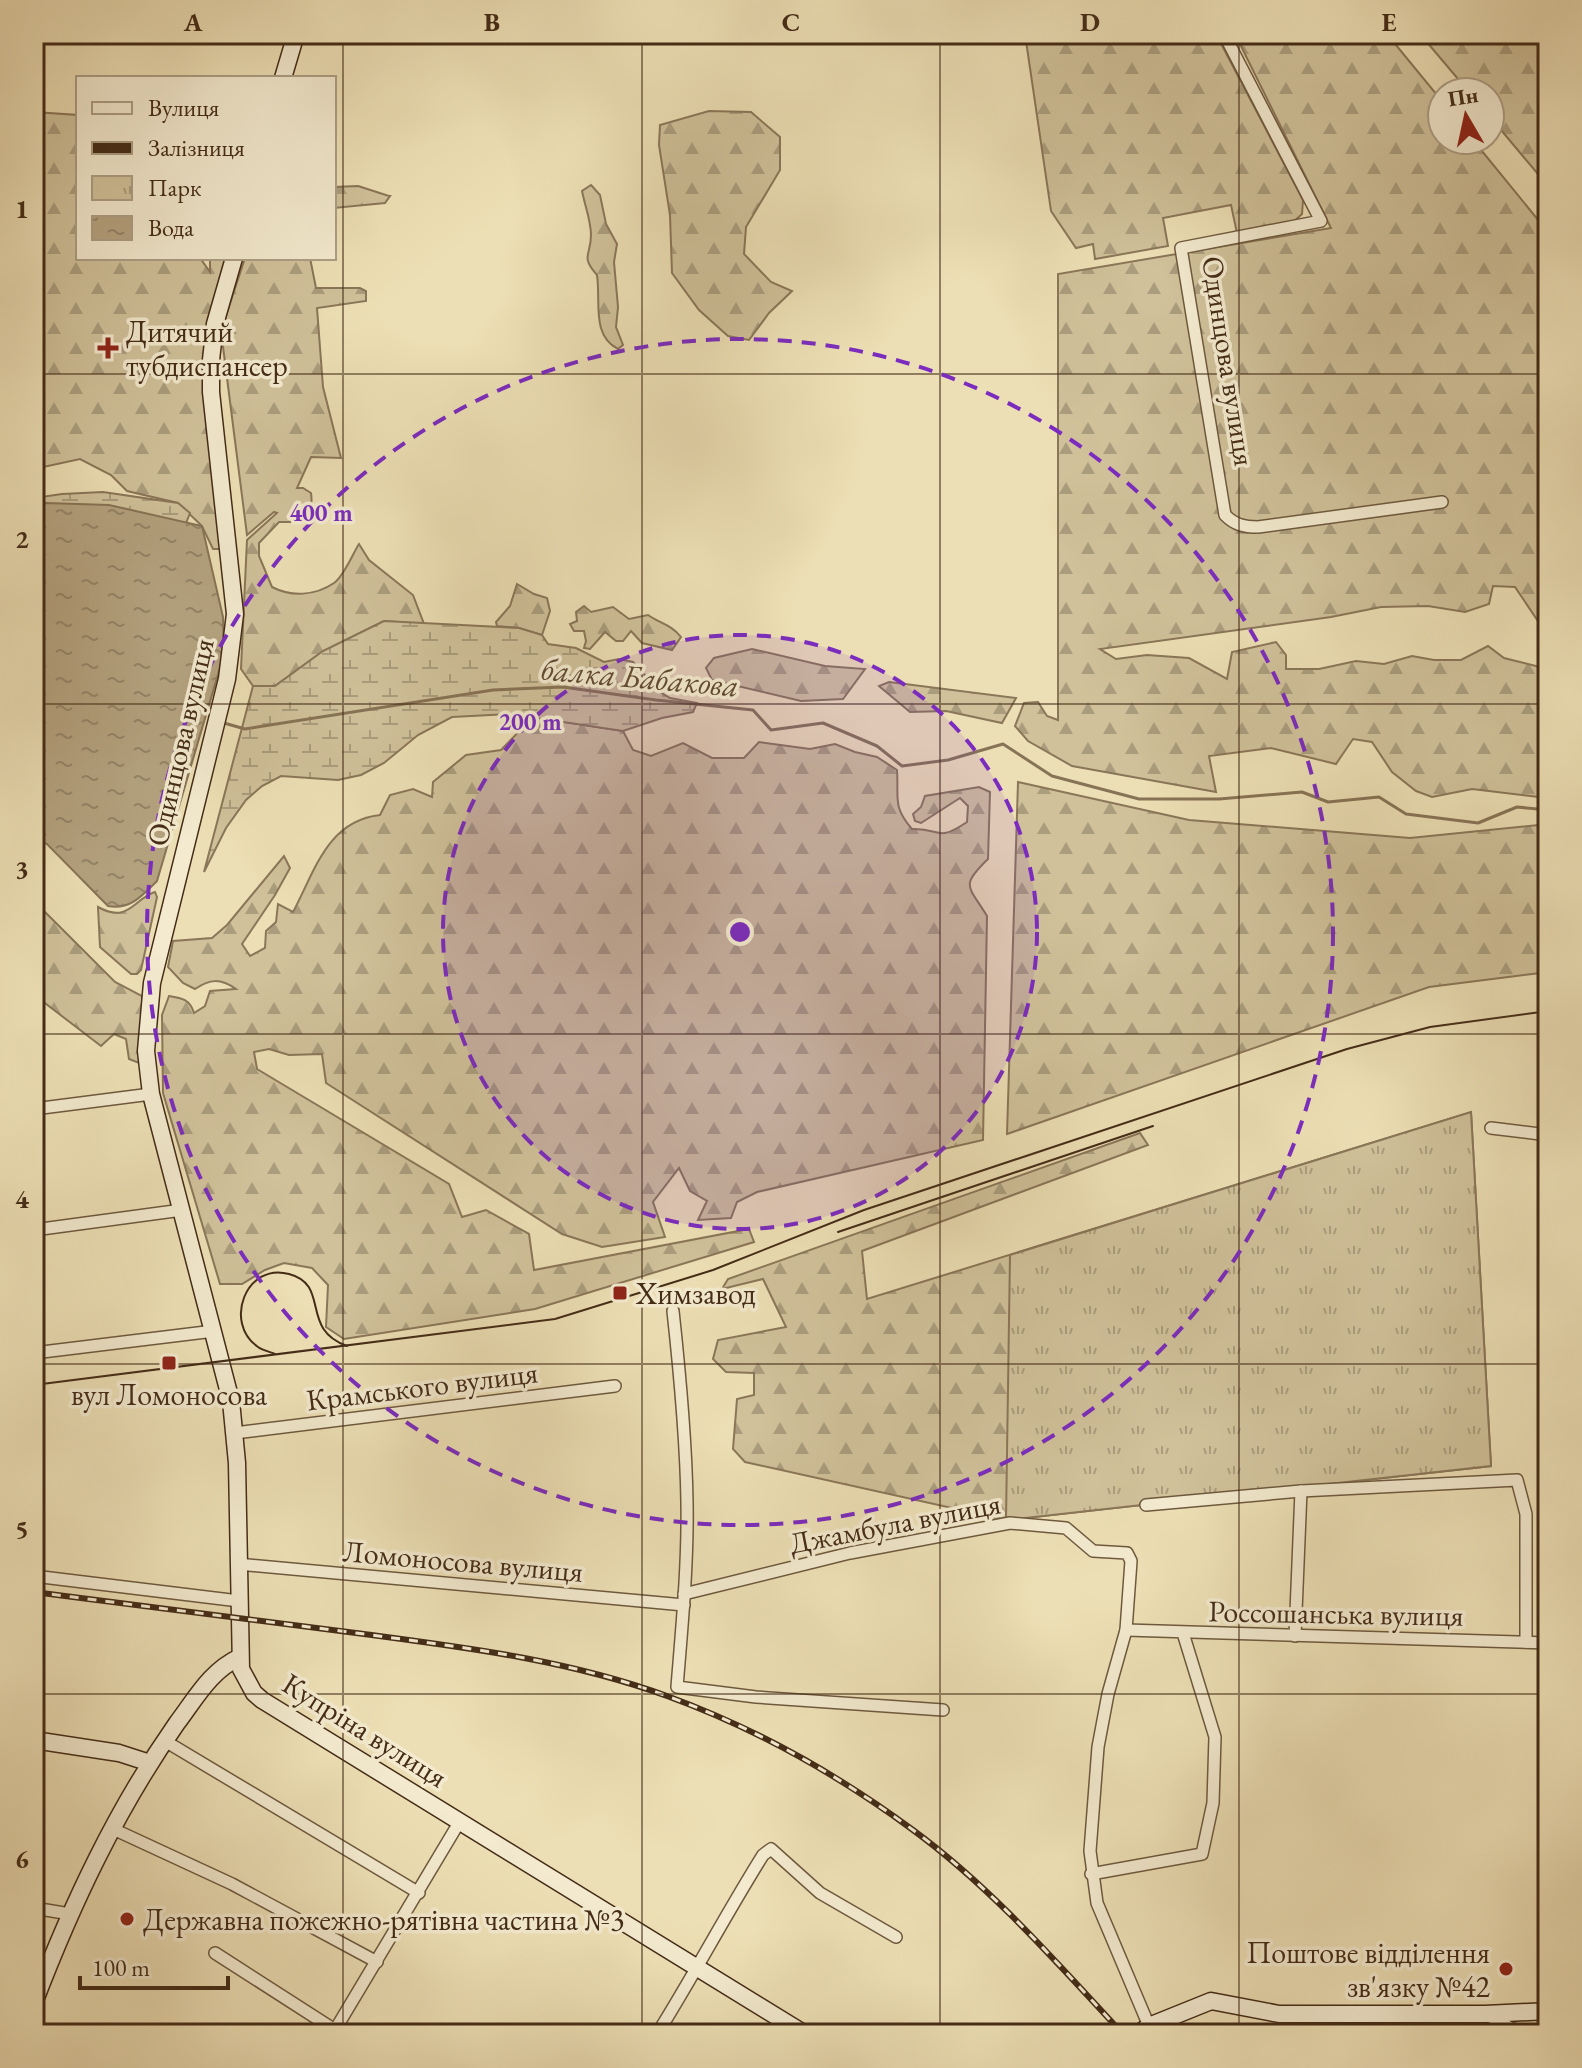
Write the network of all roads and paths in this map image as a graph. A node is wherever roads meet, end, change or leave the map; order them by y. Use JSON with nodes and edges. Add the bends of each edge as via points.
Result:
{"nodes":[{"id":1,"x":296,"y":34,"type":"edge"},
{"id":2,"x":1224,"y":34,"type":"edge"},
{"id":3,"x":284,"y":76,"type":"edge"},
{"id":4,"x":233,"y":260,"type":"edge"},
{"id":5,"x":1442,"y":502,"type":"dead end"},
{"id":6,"x":151,"y":1094,"type":"junction"},
{"id":7,"x":34,"y":1109,"type":"edge"},
{"id":8,"x":1491,"y":1128,"type":"dead end"},
{"id":9,"x":1548,"y":1135,"type":"edge"},
{"id":10,"x":182,"y":1210,"type":"junction"},
{"id":11,"x":34,"y":1230,"type":"edge"},
{"id":12,"x":673,"y":1311,"type":"dead end"},
{"id":13,"x":214,"y":1331,"type":"junction"},
{"id":14,"x":34,"y":1353,"type":"edge"},
{"id":15,"x":615,"y":1386,"type":"dead end"},
{"id":16,"x":235,"y":1433,"type":"junction"},
{"id":17,"x":1301,"y":1491,"type":"junction"},
{"id":18,"x":1146,"y":1505,"type":"dead end"},
{"id":19,"x":238,"y":1564,"type":"junction"},
{"id":20,"x":34,"y":1576,"type":"edge"},
{"id":21,"x":684,"y":1599,"type":"junction"},
{"id":22,"x":239,"y":1601,"type":"junction"},
{"id":23,"x":1126,"y":1630,"type":"junction"},
{"id":24,"x":1183,"y":1633,"type":"junction"},
{"id":25,"x":1295,"y":1636,"type":"junction"},
{"id":26,"x":1526,"y":1642,"type":"junction"},
{"id":27,"x":1546,"y":1643,"type":"edge"},
{"id":28,"x":240,"y":1657,"type":"junction"},
{"id":29,"x":943,"y":1710,"type":"dead end"},
{"id":30,"x":34,"y":1740,"type":"edge"},
{"id":31,"x":165,"y":1741,"type":"junction"},
{"id":32,"x":150,"y":1763,"type":"junction"},
{"id":33,"x":460,"y":1821,"type":"junction"},
{"id":34,"x":111,"y":1828,"type":"junction"},
{"id":35,"x":1091,"y":1874,"type":"junction"},
{"id":36,"x":419,"y":1893,"type":"junction"},
{"id":37,"x":34,"y":1908,"type":"edge"},
{"id":38,"x":70,"y":1914,"type":"junction"},
{"id":39,"x":896,"y":1937,"type":"dead end"},
{"id":40,"x":215,"y":1953,"type":"dead end"},
{"id":41,"x":377,"y":1962,"type":"junction"},
{"id":42,"x":698,"y":1969,"type":"junction"},
{"id":43,"x":34,"y":2003,"type":"edge"},
{"id":44,"x":1548,"y":2011,"type":"edge"},
{"id":45,"x":1485,"y":2014,"type":"junction"},
{"id":46,"x":1144,"y":2030,"type":"edge"},
{"id":47,"x":338,"y":2032,"type":"edge"},
{"id":48,"x":657,"y":2034,"type":"edge"},
{"id":49,"x":805,"y":2034,"type":"edge"},
{"id":50,"x":1522,"y":2034,"type":"edge"}],
"edges":[{"from":1,"to":3,"type":"main road"},
{"from":2,"to":5,"type":"street","name":"Одинцова вулиця","via":[[1321,221],[1181,248],[1225,515],[1232,523],[1258,527]]},
{"from":4,"to":6,"type":"main road","name":"Одинцова вулиця","via":[[215,324],[211,392],[234,631],[227,679],[152,983],[146,1051]]},
{"from":6,"to":7,"type":"street"},
{"from":6,"to":10,"type":"main road","name":"Купріна вулиця"},
{"from":8,"to":9,"type":"street"},
{"from":10,"to":11,"type":"street"},
{"from":10,"to":13,"type":"main road","name":"Купріна вулиця"},
{"from":12,"to":21,"type":"street","via":[[687,1503]]},
{"from":13,"to":14,"type":"street"},
{"from":13,"to":16,"type":"main road","name":"Купріна вулиця"},
{"from":15,"to":16,"type":"street","name":"Крамського вулиця"},
{"from":16,"to":19,"type":"main road","name":"Купріна вулиця"},
{"from":17,"to":18,"type":"street"},
{"from":17,"to":25,"type":"street"},
{"from":17,"to":26,"type":"street","via":[[1517,1480],[1526,1514]]},
{"from":19,"to":21,"type":"street","name":"Ломоносова вулиця"},
{"from":19,"to":22,"type":"main road","name":"Купріна вулиця"},
{"from":20,"to":22,"type":"street"},
{"from":21,"to":23,"type":"street","name":"Джамбула вулиця","via":[[850,1553],[1010,1523],[1066,1528],[1093,1551],[1127,1553],[1131,1561]]},
{"from":21,"to":29,"type":"street","via":[[677,1687]]},
{"from":22,"to":28,"type":"main road","name":"Купріна вулиця"},
{"from":23,"to":24,"type":"street","name":"Россошанська вулиця"},
{"from":23,"to":35,"type":"street","via":[[1098,1747]]},
{"from":24,"to":25,"type":"street","name":"Россошанська вулиця"},
{"from":24,"to":35,"type":"street","via":[[1215,1737],[1213,1803],[1202,1854]]},
{"from":25,"to":26,"type":"street","name":"Россошанська вулиця"},
{"from":26,"to":27,"type":"street","name":"Россошанська вулиця"},
{"from":28,"to":31,"type":"main road","via":[[213,1674]]},
{"from":28,"to":33,"type":"main road","name":"Купріна вулиця","via":[[246,1681],[262,1700]]},
{"from":30,"to":32,"type":"main road"},
{"from":31,"to":32,"type":"main road"},
{"from":31,"to":36,"type":"street"},
{"from":32,"to":34,"type":"main road"},
{"from":33,"to":36,"type":"street"},
{"from":33,"to":42,"type":"main road","name":"Купріна вулиця"},
{"from":34,"to":38,"type":"main road"},
{"from":34,"to":41,"type":"street","via":[[232,1884]]},
{"from":35,"to":46,"type":"street"},
{"from":36,"to":41,"type":"street"},
{"from":37,"to":38,"type":"street"},
{"from":38,"to":43,"type":"main road"},
{"from":39,"to":42,"type":"street","via":[[820,1893],[771,1849],[727,1911]]},
{"from":40,"to":47,"type":"street"},
{"from":41,"to":47,"type":"street"},
{"from":42,"to":48,"type":"street"},
{"from":42,"to":49,"type":"main road","name":"Купріна вулиця"},
{"from":44,"to":45,"type":"main road"},
{"from":45,"to":46,"type":"main road","via":[[1279,2014],[1211,2001]]},
{"from":45,"to":50,"type":"street"}]}
